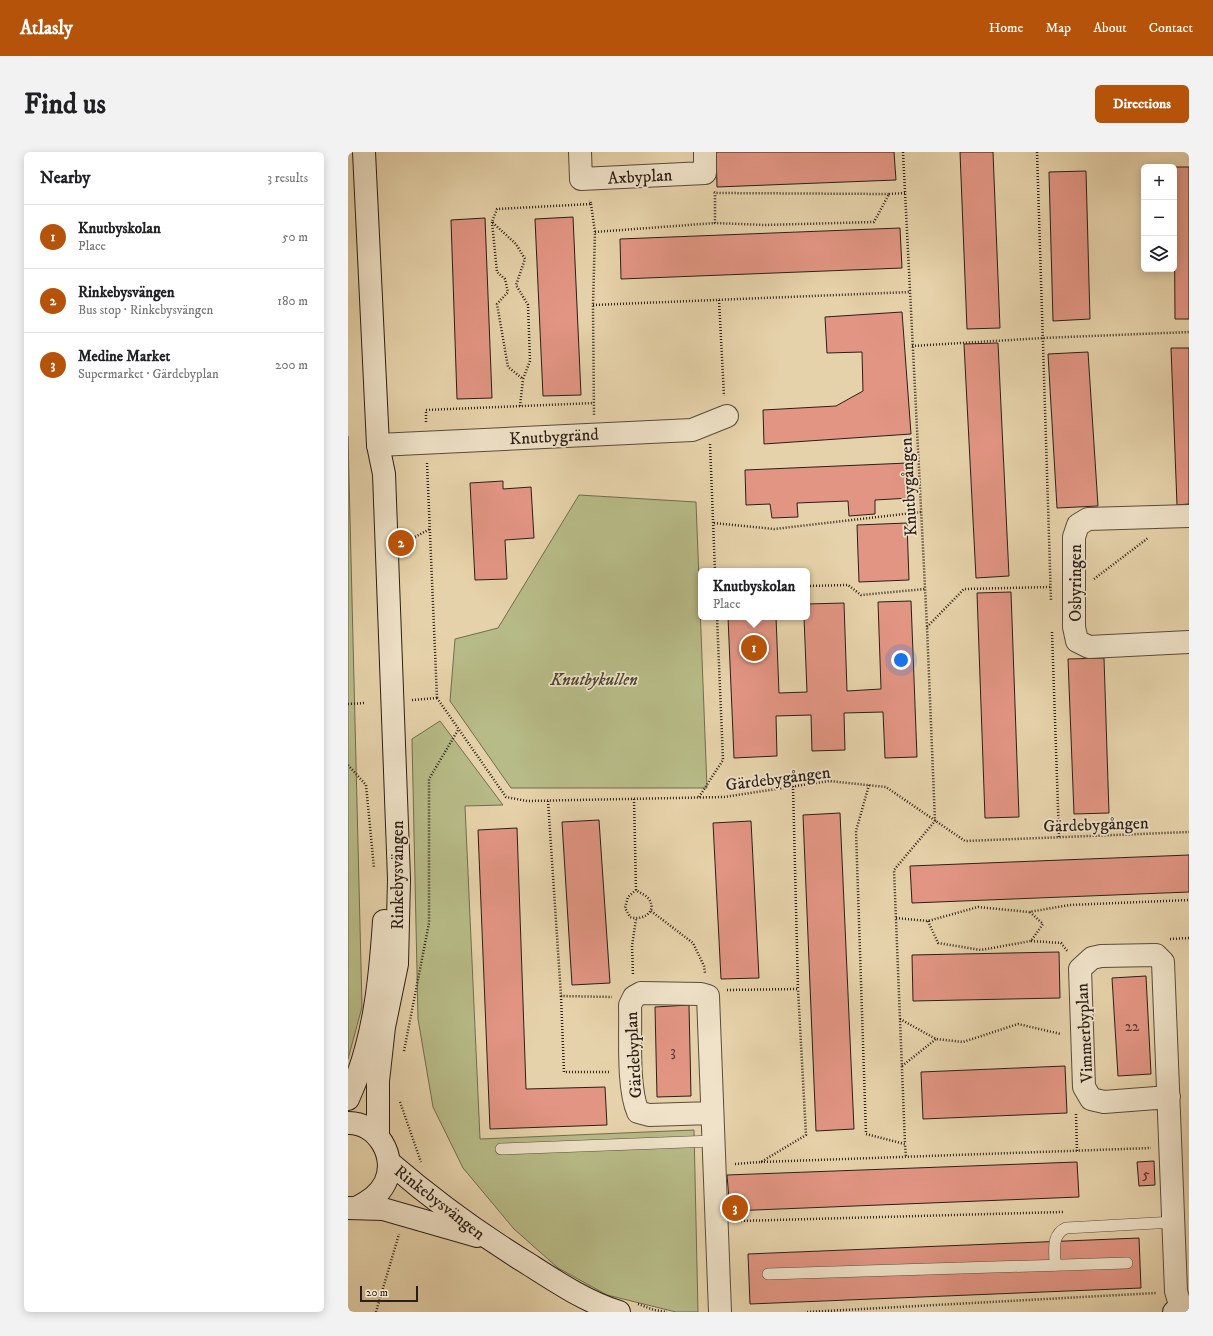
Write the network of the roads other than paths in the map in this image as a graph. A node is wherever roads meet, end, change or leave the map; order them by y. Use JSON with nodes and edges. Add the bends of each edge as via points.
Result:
{"nodes":[{"id":1,"x":364,"y":152,"type":"edge"},
{"id":2,"x":580,"y":152,"type":"edge"},
{"id":3,"x":705,"y":163,"type":"edge"},
{"id":4,"x":718,"y":420,"type":"road end"},
{"id":5,"x":378,"y":445,"type":"junction"},
{"id":6,"x":1189,"y":516,"type":"edge"},
{"id":7,"x":1189,"y":642,"type":"edge"},
{"id":8,"x":1169,"y":1097,"type":"junction"},
{"id":9,"x":348,"y":1099,"type":"edge"},
{"id":10,"x":712,"y":1113,"type":"junction"},
{"id":11,"x":348,"y":1123,"type":"edge"},
{"id":12,"x":378,"y":1136,"type":"junction"},
{"id":13,"x":713,"y":1141,"type":"junction"},
{"id":14,"x":501,"y":1150,"type":"dead end"},
{"id":15,"x":390,"y":1162,"type":"junction"},
{"id":16,"x":353,"y":1208,"type":"edge"},
{"id":17,"x":1174,"y":1222,"type":"junction"},
{"id":18,"x":491,"y":1241,"type":"junction"},
{"id":19,"x":1182,"y":1259,"type":"edge"},
{"id":20,"x":1127,"y":1263,"type":"dead end"},
{"id":21,"x":1055,"y":1265,"type":"junction"},
{"id":22,"x":768,"y":1274,"type":"dead end"},
{"id":23,"x":1189,"y":1311,"type":"edge"},
{"id":24,"x":619,"y":1312,"type":"edge"},
{"id":25,"x":720,"y":1312,"type":"edge"},
{"id":26,"x":1174,"y":1312,"type":"edge"},
{"id":27,"x":1182,"y":1312,"type":"edge"}],
"edges":[{"from":1,"to":5,"type":"street","name":"Rinkebysvängen"},
{"from":2,"to":3,"type":"street","name":"Axbyplan","via":[[581,179]]},
{"from":4,"to":5,"type":"street","name":"Knutbygränd","via":[[692,430]]},
{"from":5,"to":9,"type":"street","name":"Rinkebysvängen","via":[[374,474],[386,880],[381,963],[373,1024]]},
{"from":5,"to":12,"type":"street","name":"Rinkebysvängen","via":[[384,474],[399,879],[397,964],[384,1027],[378,1081]]},
{"from":6,"to":7,"type":"street","name":"Osbyringen","via":[[1088,519],[1078,525],[1074,537],[1074,614],[1077,641],[1089,647]]},
{"from":8,"to":8,"type":"street","name":"Vimmerbyplan","via":[[1163,962],[1156,955],[1092,958],[1080,969],[1084,1087],[1090,1099],[1104,1102]]},
{"from":8,"to":17,"type":"street","name":"Vimmerbyplan"},
{"from":10,"to":10,"type":"street","name":"Gärdebyplan","via":[[708,996],[641,993],[634,997],[630,1005],[633,1100],[638,1112],[648,1115]]},
{"from":10,"to":13,"type":"street"},
{"from":11,"to":12,"type":"street","name":"Rinkebysvängen","via":[[353,1122],[367,1128]]},
{"from":12,"to":15,"type":"street","name":"Rinkebysvängen"},
{"from":13,"to":14,"type":"lane"},
{"from":13,"to":25,"type":"street"},
{"from":15,"to":16,"type":"street","name":"Rinkebysvängen","via":[[385,1184],[371,1200]]},
{"from":15,"to":18,"type":"street","name":"Rinkebysvängen"},
{"from":16,"to":18,"type":"street","name":"Rinkebysvängen","via":[[383,1209],[406,1214]]},
{"from":17,"to":19,"type":"street","name":"Vimmerbyplan"},
{"from":17,"to":21,"type":"lane","via":[[1066,1228],[1059,1231],[1056,1236]]},
{"from":18,"to":24,"type":"street","name":"Rinkebysvängen","via":[[560,1284],[603,1307]]},
{"from":19,"to":27,"type":"street","name":"Vimmerbyplan","via":[[1176,1291]]},
{"from":20,"to":21,"type":"lane"},
{"from":21,"to":22,"type":"lane"},
{"from":23,"to":27,"type":"street"},
{"from":26,"to":27,"type":"street"}]}
